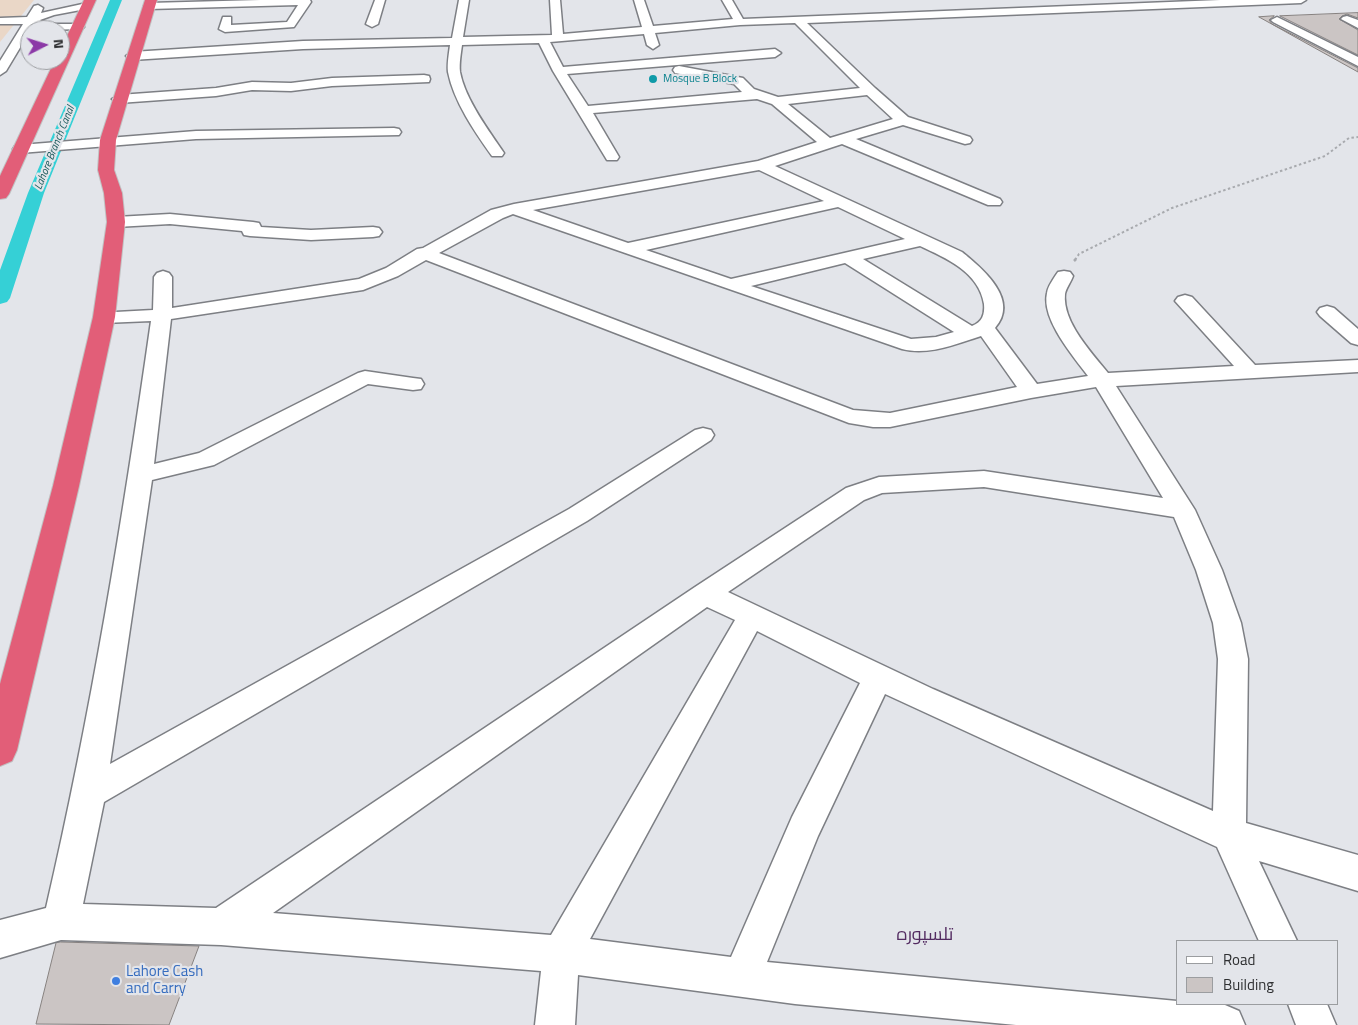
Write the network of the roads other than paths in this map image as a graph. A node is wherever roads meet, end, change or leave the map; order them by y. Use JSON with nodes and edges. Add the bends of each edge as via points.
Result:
{"nodes":[{"id":1,"x":43,"y":0,"type":"edge"},
{"id":2,"x":380,"y":0,"type":"edge"},
{"id":3,"x":464,"y":0,"type":"edge"},
{"id":4,"x":554,"y":0,"type":"edge"},
{"id":5,"x":639,"y":0,"type":"edge"},
{"id":6,"x":727,"y":0,"type":"edge"},
{"id":7,"x":959,"y":0,"type":"edge"},
{"id":8,"x":1299,"y":0,"type":"edge"},
{"id":9,"x":1215,"y":2,"type":"edge"},
{"id":10,"x":88,"y":3,"type":"edge"},
{"id":11,"x":150,"y":3,"type":"edge"},
{"id":12,"x":973,"y":12,"type":"junction"},
{"id":13,"x":227,"y":19,"type":"dead end"},
{"id":14,"x":798,"y":19,"type":"junction"},
{"id":15,"x":20,"y":20,"type":"edge"},
{"id":16,"x":31,"y":20,"type":"joint"},
{"id":17,"x":1277,"y":20,"type":"dead end"},
{"id":18,"x":0,"y":21,"type":"edge"},
{"id":19,"x":740,"y":22,"type":"junction"},
{"id":20,"x":372,"y":24,"type":"dead end"},
{"id":21,"x":70,"y":27,"type":"edge"},
{"id":22,"x":78,"y":27,"type":"junction"},
{"id":23,"x":647,"y":29,"type":"junction"},
{"id":24,"x":558,"y":37,"type":"junction"},
{"id":25,"x":20,"y":38,"type":"edge"},
{"id":26,"x":543,"y":39,"type":"junction"},
{"id":27,"x":459,"y":42,"type":"junction"},
{"id":28,"x":1358,"y":49,"type":"edge"},
{"id":29,"x":1335,"y":50,"type":"junction"},
{"id":30,"x":775,"y":53,"type":"dead end"},
{"id":31,"x":132,"y":56,"type":"junction"},
{"id":32,"x":1358,"y":62,"type":"edge"},
{"id":33,"x":653,"y":63,"type":"junction"},
{"id":34,"x":0,"y":71,"type":"edge"},
{"id":35,"x":559,"y":71,"type":"junction"},
{"id":36,"x":424,"y":79,"type":"dead end"},
{"id":37,"x":870,"y":91,"type":"junction"},
{"id":38,"x":756,"y":95,"type":"junction"},
{"id":39,"x":119,"y":99,"type":"junction"},
{"id":40,"x":777,"y":101,"type":"junction"},
{"id":41,"x":584,"y":110,"type":"junction"},
{"id":42,"x":903,"y":120,"type":"junction"},
{"id":43,"x":394,"y":132,"type":"dead end"},
{"id":44,"x":108,"y":140,"type":"junction"},
{"id":45,"x":844,"y":140,"type":"junction"},
{"id":46,"x":965,"y":140,"type":"dead end"},
{"id":47,"x":828,"y":144,"type":"junction"},
{"id":48,"x":20,"y":149,"type":"junction"},
{"id":49,"x":497,"y":153,"type":"dead end"},
{"id":50,"x":612,"y":157,"type":"dead end"},
{"id":51,"x":761,"y":165,"type":"junction"},
{"id":52,"x":0,"y":194,"type":"edge"},
{"id":53,"x":840,"y":202,"type":"junction"},
{"id":54,"x":994,"y":202,"type":"dead end"},
{"id":55,"x":514,"y":209,"type":"junction"},
{"id":56,"x":116,"y":222,"type":"junction"},
{"id":57,"x":373,"y":232,"type":"dead end"},
{"id":58,"x":921,"y":240,"type":"junction"},
{"id":59,"x":630,"y":248,"type":"junction"},
{"id":60,"x":423,"y":253,"type":"junction"},
{"id":61,"x":847,"y":258,"type":"junction"},
{"id":62,"x":1064,"y":276,"type":"road end"},
{"id":63,"x":163,"y":277,"type":"dead end"},
{"id":64,"x":730,"y":285,"type":"junction"},
{"id":65,"x":1185,"y":301,"type":"dead end"},
{"id":66,"x":1327,"y":312,"type":"dead end"},
{"id":67,"x":162,"y":315,"type":"junction"},
{"id":68,"x":104,"y":317,"type":"junction"},
{"id":69,"x":977,"y":330,"type":"junction"},
{"id":70,"x":1358,"y":339,"type":"edge"},
{"id":71,"x":1358,"y":366,"type":"edge"},
{"id":72,"x":1249,"y":371,"type":"junction"},
{"id":73,"x":1102,"y":380,"type":"junction"},
{"id":74,"x":413,"y":384,"type":"dead end"},
{"id":75,"x":1031,"y":391,"type":"junction"},
{"id":76,"x":703,"y":435,"type":"dead end"},
{"id":77,"x":141,"y":475,"type":"junction"},
{"id":78,"x":1183,"y":510,"type":"junction"},
{"id":79,"x":705,"y":594,"type":"junction"},
{"id":80,"x":752,"y":614,"type":"junction"},
{"id":81,"x":878,"y":677,"type":"junction"},
{"id":82,"x":0,"y":750,"type":"edge"},
{"id":83,"x":89,"y":794,"type":"junction"},
{"id":84,"x":1229,"y":835,"type":"junction"},
{"id":85,"x":1358,"y":873,"type":"edge"},
{"id":86,"x":60,"y":922,"type":"junction"},
{"id":87,"x":221,"y":927,"type":"junction"},
{"id":88,"x":0,"y":938,"type":"edge"},
{"id":89,"x":1278,"y":940,"type":"edge"},
{"id":90,"x":561,"y":954,"type":"junction"},
{"id":91,"x":741,"y":978,"type":"junction"},
{"id":92,"x":1306,"y":1005,"type":"edge"},
{"id":93,"x":555,"y":1025,"type":"edge"},
{"id":94,"x":1225,"y":1025,"type":"edge"},
{"id":95,"x":1316,"y":1025,"type":"edge"}],
"edges":[{"from":1,"to":16,"type":"street"},
{"from":2,"to":20,"type":"street"},
{"from":3,"to":27,"type":"street"},
{"from":4,"to":24,"type":"street"},
{"from":5,"to":23,"type":"street"},
{"from":6,"to":19,"type":"street"},
{"from":7,"to":12,"type":"street"},
{"from":8,"to":9,"type":"street"},
{"from":9,"to":12,"type":"street"},
{"from":10,"to":16,"type":"street"},
{"from":10,"to":22,"type":"highway"},
{"from":11,"to":13,"type":"street","via":[[306,2],[290,25],[225,29]]},
{"from":11,"to":31,"type":"highway"},
{"from":12,"to":14,"type":"street"},
{"from":14,"to":19,"type":"street"},
{"from":14,"to":37,"type":"street"},
{"from":15,"to":18,"type":"street"},
{"from":17,"to":29,"type":"street"},
{"from":19,"to":23,"type":"street"},
{"from":21,"to":22,"type":"street"},
{"from":22,"to":48,"type":"highway"},
{"from":23,"to":24,"type":"street"},
{"from":23,"to":33,"type":"street"},
{"from":24,"to":26,"type":"street"},
{"from":25,"to":34,"type":"street"},
{"from":26,"to":27,"type":"street"},
{"from":26,"to":35,"type":"street"},
{"from":27,"to":31,"type":"street","via":[[303,45]]},
{"from":27,"to":49,"type":"street","via":[[454,71],[460,89]]},
{"from":28,"to":29,"type":"street"},
{"from":29,"to":32,"type":"street"},
{"from":30,"to":33,"type":"street"},
{"from":31,"to":39,"type":"highway"},
{"from":33,"to":35,"type":"street"},
{"from":33,"to":38,"type":"street","via":[[741,82],[748,92]]},
{"from":35,"to":41,"type":"street"},
{"from":36,"to":39,"type":"street","via":[[332,82],[291,87],[252,86]]},
{"from":37,"to":40,"type":"street"},
{"from":37,"to":42,"type":"street"},
{"from":38,"to":40,"type":"street"},
{"from":38,"to":41,"type":"street"},
{"from":39,"to":44,"type":"highway"},
{"from":40,"to":47,"type":"street"},
{"from":41,"to":50,"type":"street"},
{"from":42,"to":45,"type":"street"},
{"from":42,"to":46,"type":"street"},
{"from":43,"to":44,"type":"street","via":[[196,135]]},
{"from":44,"to":48,"type":"street"},
{"from":44,"to":56,"type":"highway","via":[[106,170],[116,205]]},
{"from":45,"to":47,"type":"street"},
{"from":45,"to":54,"type":"street"},
{"from":47,"to":51,"type":"street"},
{"from":48,"to":52,"type":"highway"},
{"from":51,"to":53,"type":"street"},
{"from":51,"to":55,"type":"street"},
{"from":53,"to":58,"type":"street"},
{"from":53,"to":59,"type":"street"},
{"from":55,"to":59,"type":"street"},
{"from":55,"to":60,"type":"street","via":[[497,214]]},
{"from":56,"to":57,"type":"street","via":[[170,219],[253,227],[250,231],[311,235]]},
{"from":56,"to":68,"type":"highway"},
{"from":58,"to":61,"type":"street"},
{"from":58,"to":69,"type":"street","via":[[956,256],[976,271],[985,284],[994,308],[992,316]]},
{"from":59,"to":64,"type":"street"},
{"from":60,"to":67,"type":"street","via":[[392,272],[363,284]]},
{"from":60,"to":75,"type":"street","via":[[849,416],[890,420]]},
{"from":61,"to":64,"type":"street"},
{"from":61,"to":69,"type":"street"},
{"from":62,"to":73,"type":"street","via":[[1056,293],[1056,311],[1073,342]]},
{"from":63,"to":67,"type":"street"},
{"from":64,"to":69,"type":"street","via":[[909,345],[944,342]]},
{"from":65,"to":72,"type":"street"},
{"from":66,"to":70,"type":"street"},
{"from":67,"to":68,"type":"street"},
{"from":67,"to":77,"type":"street"},
{"from":68,"to":82,"type":"highway","via":[[66,486]]},
{"from":69,"to":75,"type":"street"},
{"from":71,"to":72,"type":"street"},
{"from":72,"to":73,"type":"street"},
{"from":73,"to":75,"type":"street"},
{"from":73,"to":78,"type":"street"},
{"from":74,"to":77,"type":"street","via":[[365,376],[206,460]]},
{"from":76,"to":83,"type":"street","via":[[578,515]]},
{"from":77,"to":83,"type":"street"},
{"from":78,"to":79,"type":"street","via":[[984,479],[879,485],[855,494]]},
{"from":78,"to":84,"type":"street","via":[[1227,623],[1233,659]]},
{"from":79,"to":80,"type":"street"},
{"from":79,"to":87,"type":"street"},
{"from":80,"to":81,"type":"street"},
{"from":80,"to":90,"type":"street"},
{"from":81,"to":84,"type":"street"},
{"from":81,"to":91,"type":"street","via":[[804,829]]},
{"from":83,"to":86,"type":"street"},
{"from":84,"to":85,"type":"street"},
{"from":84,"to":89,"type":"street"},
{"from":86,"to":87,"type":"street"},
{"from":86,"to":88,"type":"street"},
{"from":87,"to":90,"type":"street"},
{"from":90,"to":91,"type":"street"},
{"from":90,"to":93,"type":"street"},
{"from":91,"to":94,"type":"street"},
{"from":92,"to":95,"type":"street"}]}
